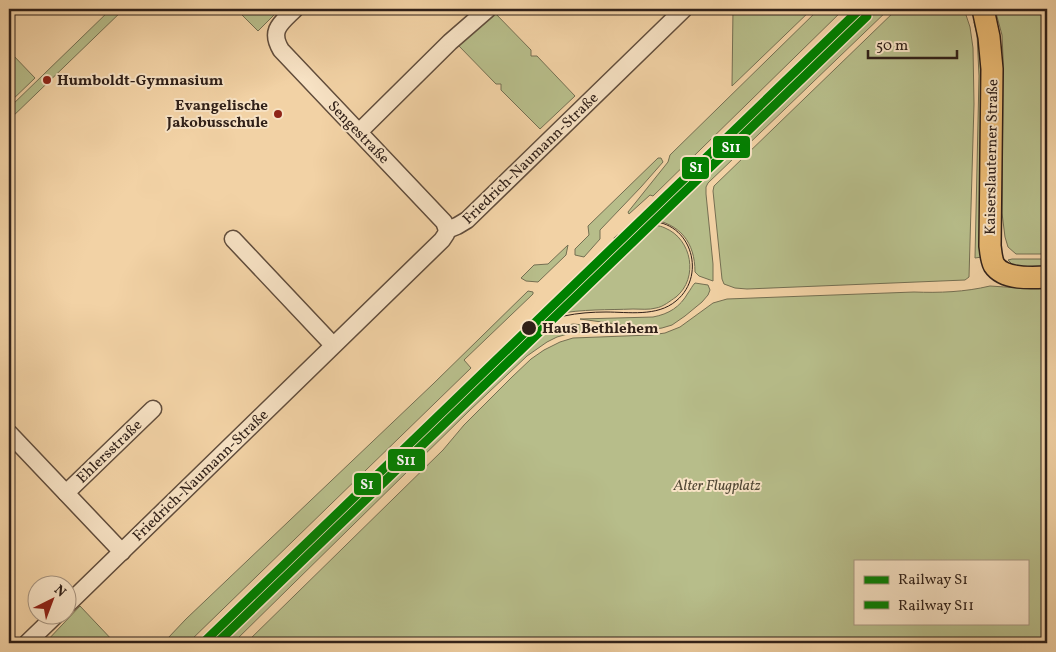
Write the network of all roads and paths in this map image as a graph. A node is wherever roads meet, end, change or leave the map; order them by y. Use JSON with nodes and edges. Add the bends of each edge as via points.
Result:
{"nodes":[{"id":1,"x":295,"y":9,"type":"edge"},
{"id":2,"x":488,"y":9,"type":"edge"},
{"id":3,"x":684,"y":9,"type":"edge"},
{"id":4,"x":983,"y":9,"type":"edge"},
{"id":5,"x":359,"y":132,"type":"junction"},
{"id":6,"x":447,"y":230,"type":"junction"},
{"id":7,"x":233,"y":239,"type":"dead end"},
{"id":8,"x":1047,"y":277,"type":"edge"},
{"id":9,"x":333,"y":345,"type":"junction"},
{"id":10,"x":153,"y":409,"type":"dead end"},
{"id":11,"x":9,"y":433,"type":"edge"},
{"id":12,"x":66,"y":493,"type":"junction"},
{"id":13,"x":122,"y":552,"type":"junction"},
{"id":14,"x":78,"y":594,"type":"edge"},
{"id":15,"x":47,"y":624,"type":"edge"},
{"id":16,"x":27,"y":643,"type":"edge"}],
"edges":[{"from":1,"to":5,"type":"street","name":"Sengestraße","via":[[280,24],[275,33],[276,42]]},
{"from":2,"to":5,"type":"street"},
{"from":3,"to":6,"type":"street","name":"Friedrich-Naumann-Straße","via":[[467,220]]},
{"from":4,"to":8,"type":"main road","name":"Kaiserslauterner Straße","via":[[990,37],[992,69],[990,246],[993,262],[1011,276]]},
{"from":5,"to":6,"type":"street","name":"Sengestraße","via":[[444,222]]},
{"from":6,"to":9,"type":"street","name":"Friedrich-Naumann-Straße","via":[[445,236]]},
{"from":7,"to":9,"type":"street"},
{"from":9,"to":13,"type":"street","name":"Friedrich-Naumann-Straße"},
{"from":10,"to":12,"type":"street","name":"Ehlersstraße"},
{"from":11,"to":12,"type":"street","name":"Ehlersstraße"},
{"from":12,"to":13,"type":"street","name":"Ehlersstraße"},
{"from":13,"to":14,"type":"street","name":"Friedrich-Naumann-Straße"},
{"from":15,"to":16,"type":"street"}]}
